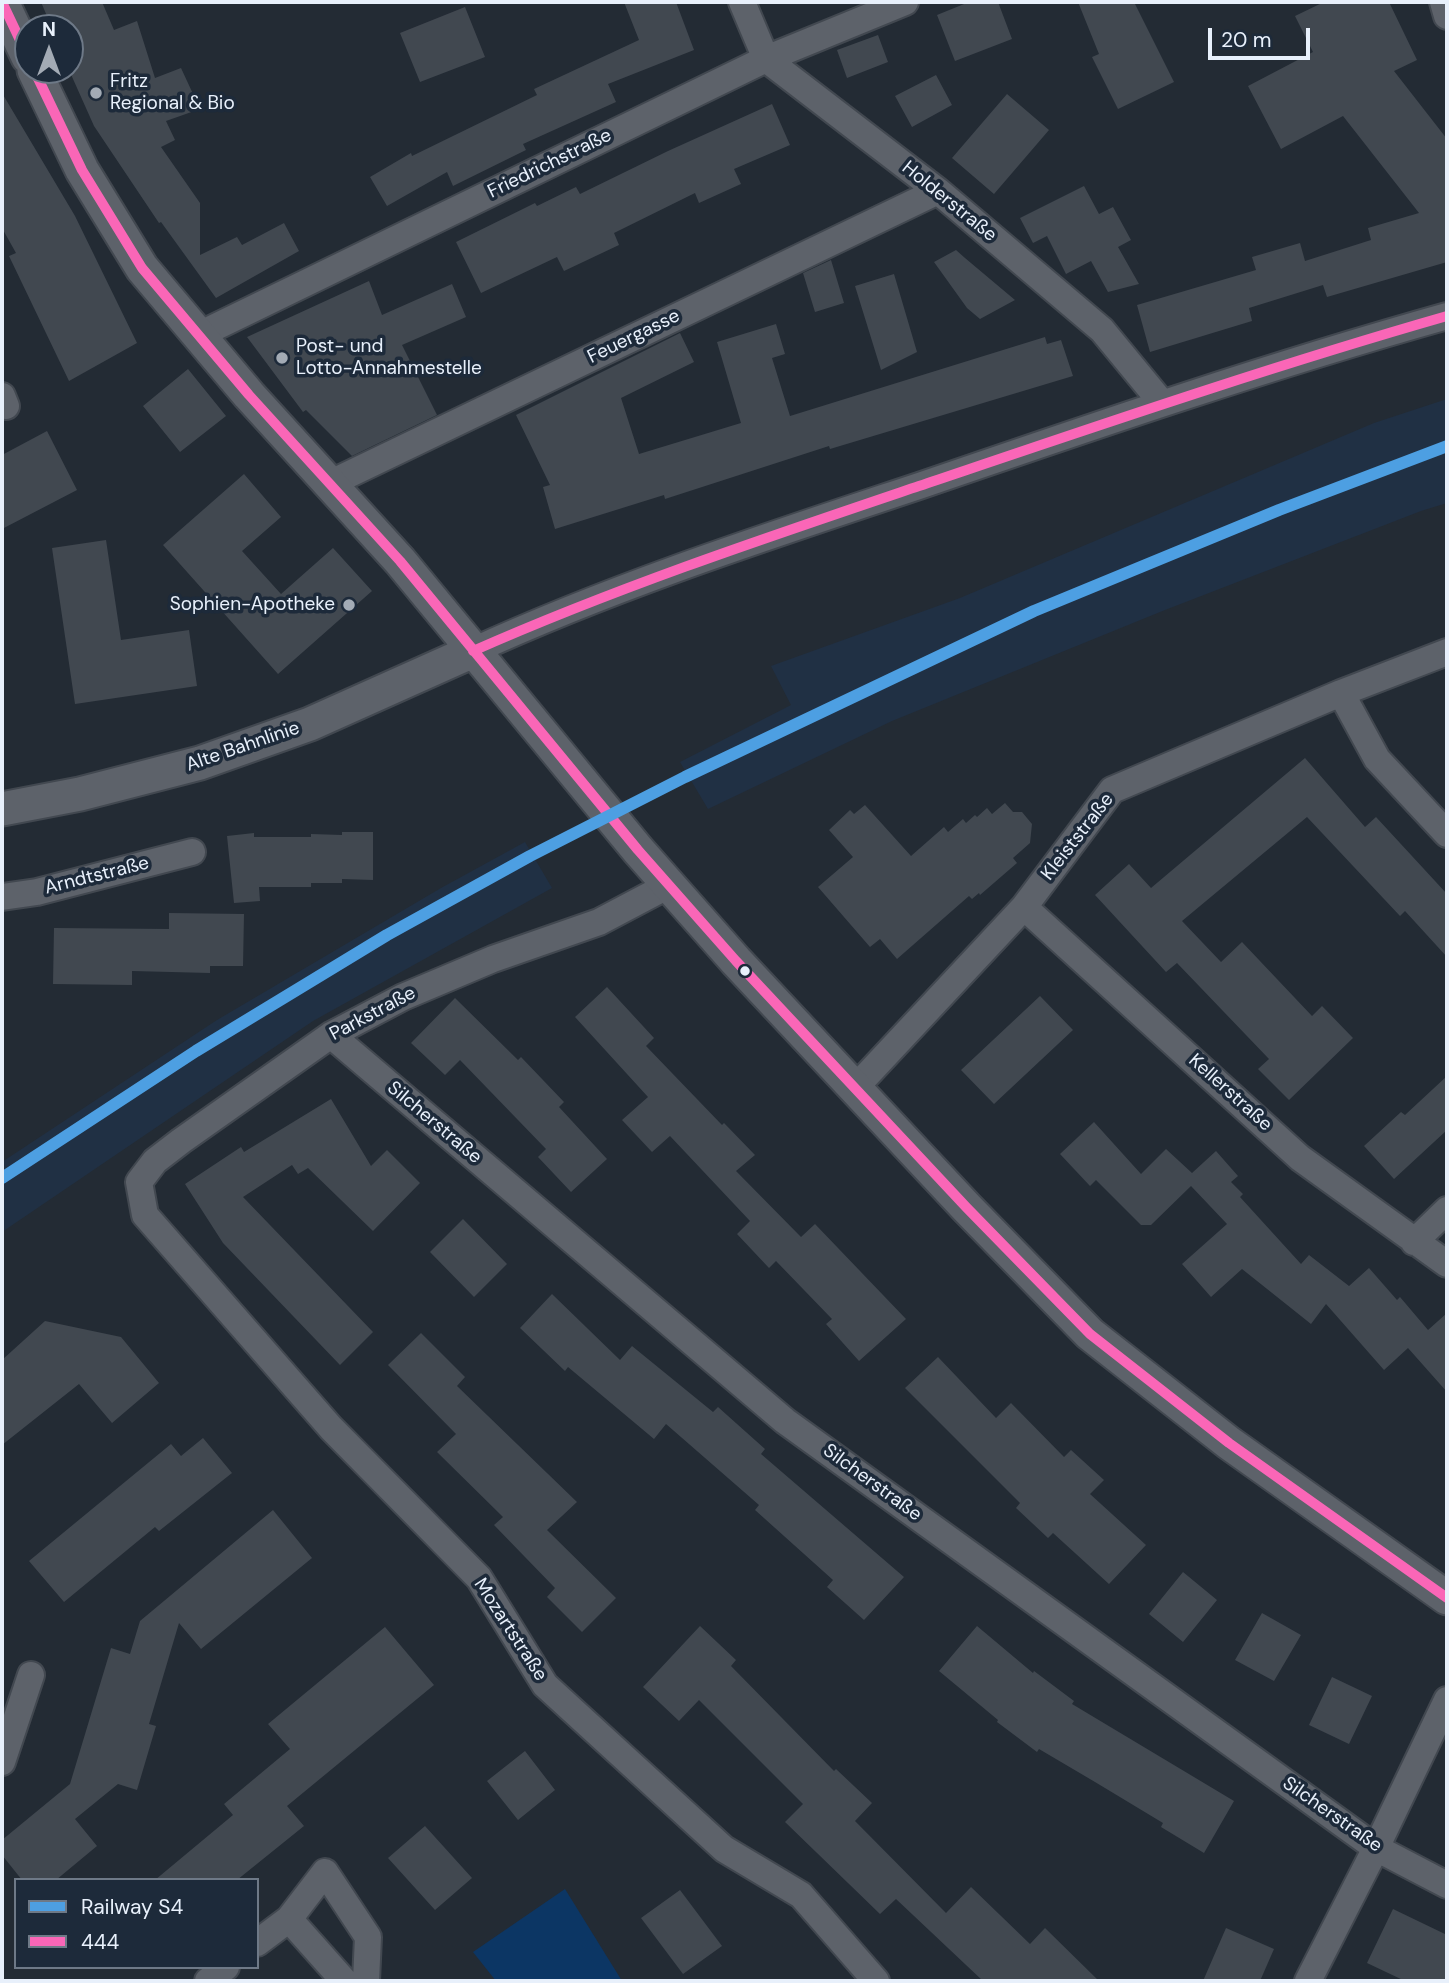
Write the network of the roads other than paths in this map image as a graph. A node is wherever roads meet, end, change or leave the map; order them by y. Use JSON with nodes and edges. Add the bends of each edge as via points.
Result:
{"nodes":[{"id":1,"x":2,"y":2,"type":"edge"},
{"id":2,"x":742,"y":2,"type":"edge"},
{"id":3,"x":905,"y":2,"type":"edge"},
{"id":4,"x":1443,"y":2,"type":"edge"},
{"id":5,"x":1447,"y":16,"type":"edge"},
{"id":6,"x":14,"y":27,"type":"edge"},
{"id":7,"x":766,"y":59,"type":"junction"},
{"id":8,"x":41,"y":84,"type":"edge"},
{"id":9,"x":938,"y":191,"type":"junction"},
{"id":10,"x":1447,"y":316,"type":"edge"},
{"id":11,"x":199,"y":335,"type":"junction"},
{"id":12,"x":1162,"y":403,"type":"junction"},
{"id":13,"x":331,"y":484,"type":"junction"},
{"id":14,"x":473,"y":651,"type":"junction"},
{"id":15,"x":1447,"y":652,"type":"edge"},
{"id":16,"x":1341,"y":693,"type":"junction"},
{"id":17,"x":2,"y":809,"type":"edge"},
{"id":18,"x":1447,"y":834,"type":"edge"},
{"id":19,"x":192,"y":852,"type":"dead end"},
{"id":20,"x":669,"y":885,"type":"junction"},
{"id":21,"x":2,"y":897,"type":"edge"},
{"id":22,"x":1024,"y":907,"type":"junction"},
{"id":23,"x":331,"y":1035,"type":"junction"},
{"id":24,"x":855,"y":1087,"type":"junction"},
{"id":25,"x":1447,"y":1210,"type":"edge"},
{"id":26,"x":145,"y":1215,"type":"joint"},
{"id":27,"x":1414,"y":1242,"type":"junction"},
{"id":28,"x":1447,"y":1264,"type":"edge"},
{"id":29,"x":1447,"y":1598,"type":"edge"},
{"id":30,"x":32,"y":1675,"type":"dead end"},
{"id":31,"x":1447,"y":1700,"type":"edge"},
{"id":32,"x":2,"y":1762,"type":"edge"},
{"id":33,"x":1376,"y":1848,"type":"junction"},
{"id":34,"x":1447,"y":1885,"type":"edge"},
{"id":35,"x":289,"y":1919,"type":"junction"},
{"id":36,"x":259,"y":1942,"type":"edge"},
{"id":37,"x":223,"y":1969,"type":"edge"},
{"id":38,"x":208,"y":1981,"type":"edge"},
{"id":39,"x":344,"y":1981,"type":"edge"},
{"id":40,"x":366,"y":1981,"type":"edge"},
{"id":41,"x":876,"y":1981,"type":"edge"},
{"id":42,"x":1308,"y":1981,"type":"edge"}],
"edges":[{"from":1,"to":6,"type":"street"},
{"from":2,"to":7,"type":"street","name":"Holderstraße"},
{"from":3,"to":7,"type":"street","name":"Friedrichstraße"},
{"from":4,"to":5,"type":"street"},
{"from":7,"to":9,"type":"street","name":"Holderstraße"},
{"from":7,"to":11,"type":"street","name":"Friedrichstraße"},
{"from":8,"to":11,"type":"street","via":[[82,170],[142,268]]},
{"from":9,"to":12,"type":"street","name":"Holderstraße","via":[[1102,330]]},
{"from":9,"to":13,"type":"street","name":"Feuergasse"},
{"from":10,"to":12,"type":"street"},
{"from":11,"to":13,"type":"street"},
{"from":12,"to":14,"type":"street","via":[[730,550]]},
{"from":13,"to":14,"type":"street"},
{"from":14,"to":17,"type":"street","name":"Alte Bahnlinie","via":[[310,724],[200,763]]},
{"from":14,"to":20,"type":"street"},
{"from":15,"to":16,"type":"street","name":"Kleiststraße"},
{"from":16,"to":18,"type":"street","via":[[1377,759]]},
{"from":16,"to":22,"type":"street","name":"Kleiststraße","via":[[1112,790]]},
{"from":19,"to":21,"type":"street","name":"Arndtstraße"},
{"from":20,"to":23,"type":"street","name":"Parkstraße","via":[[599,922],[493,958],[403,997]]},
{"from":20,"to":24,"type":"street"},
{"from":22,"to":24,"type":"street","name":"Kleiststraße"},
{"from":22,"to":27,"type":"street","name":"Kellerstraße","via":[[1300,1158]]},
{"from":23,"to":26,"type":"street","name":"Parkstraße","via":[[155,1161],[139,1182]]},
{"from":23,"to":33,"type":"street","name":"Silcherstraße","via":[[785,1421]]},
{"from":24,"to":29,"type":"street","via":[[1090,1334],[1229,1443]]},
{"from":25,"to":27,"type":"street"},
{"from":26,"to":41,"type":"street","name":"Mozartstraße","via":[[331,1428],[479,1578],[545,1685],[724,1849],[801,1895]]},
{"from":27,"to":28,"type":"street","name":"Kellerstraße"},
{"from":30,"to":32,"type":"street"},
{"from":31,"to":33,"type":"street"},
{"from":33,"to":34,"type":"street","name":"Silcherstraße"},
{"from":33,"to":42,"type":"street"},
{"from":35,"to":36,"type":"street"},
{"from":35,"to":39,"type":"street"},
{"from":35,"to":40,"type":"street","via":[[325,1872],[368,1937]]},
{"from":37,"to":38,"type":"street"}]}
